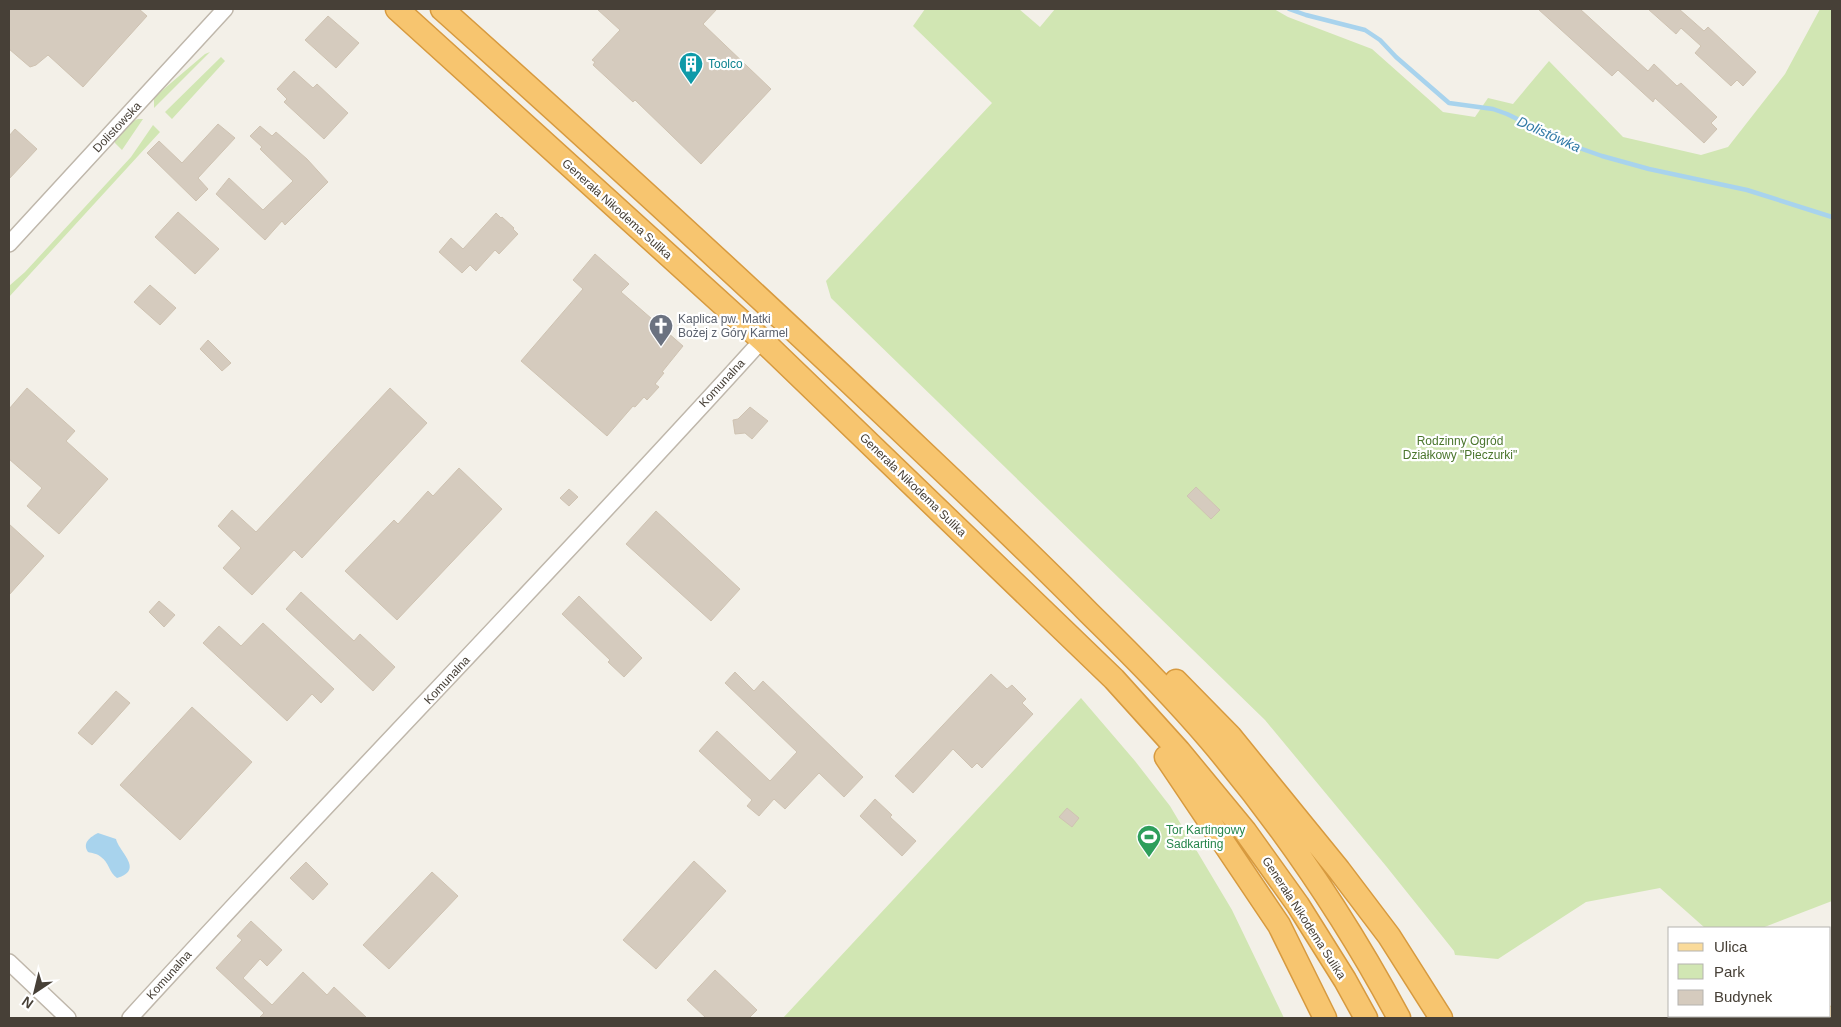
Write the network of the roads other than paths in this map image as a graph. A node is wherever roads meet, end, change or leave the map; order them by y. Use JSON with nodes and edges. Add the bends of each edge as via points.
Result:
{"nodes":[{"id":1,"x":225,"y":9,"type":"edge"},
{"id":2,"x":396,"y":9,"type":"edge"},
{"id":3,"x":442,"y":9,"type":"edge"},
{"id":4,"x":9,"y":244,"type":"edge"},
{"id":5,"x":762,"y":340,"type":"junction"},
{"id":6,"x":1036,"y":559,"type":"junction"},
{"id":7,"x":1061,"y":626,"type":"junction"},
{"id":8,"x":9,"y":962,"type":"edge"},
{"id":9,"x":68,"y":1018,"type":"edge"},
{"id":10,"x":130,"y":1018,"type":"edge"},
{"id":11,"x":1325,"y":1018,"type":"edge"},
{"id":12,"x":1366,"y":1018,"type":"edge"},
{"id":13,"x":1399,"y":1018,"type":"edge"},
{"id":14,"x":1441,"y":1018,"type":"edge"}],
"edges":[{"from":1,"to":4,"type":"street","name":"Dolistowska"},
{"from":2,"to":5,"type":"highway","name":"Generała Nikodema Sulika"},
{"from":3,"to":6,"type":"highway","via":[[781,316]]},
{"from":5,"to":7,"type":"highway","name":"Generała Nikodema Sulika"},
{"from":5,"to":10,"type":"street","name":"Komunalna"},
{"from":6,"to":13,"type":"highway","via":[[1209,738],[1265,808],[1318,882],[1374,971]]},
{"from":6,"to":14,"type":"highway","via":[[1117,622],[1230,736],[1339,870],[1383,929]]},
{"from":7,"to":11,"type":"highway","via":[[1104,686],[1185,782],[1279,925]]},
{"from":7,"to":12,"type":"highway","name":"Generała Nikodema Sulika","via":[[1179,751],[1245,831],[1298,905]]},
{"from":8,"to":9,"type":"street"}]}
